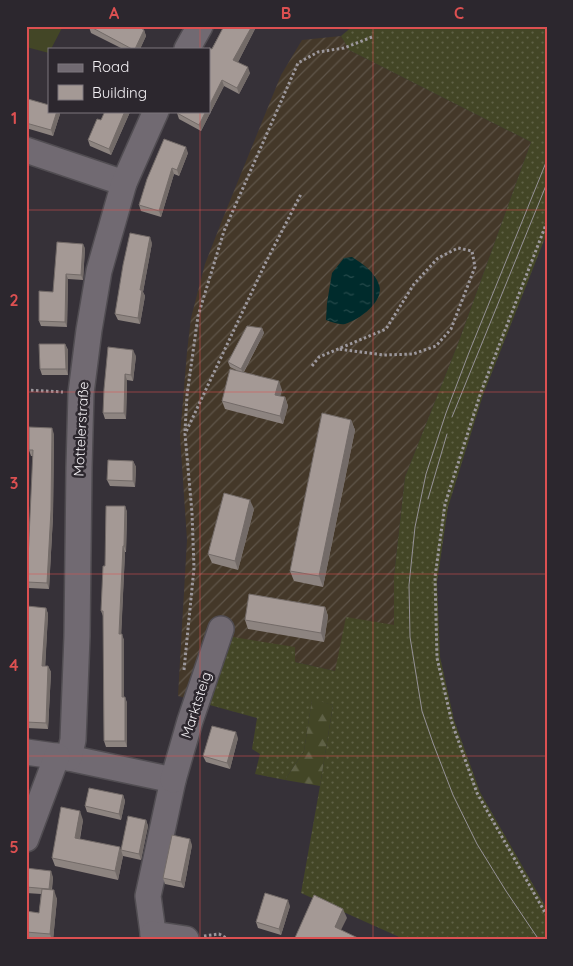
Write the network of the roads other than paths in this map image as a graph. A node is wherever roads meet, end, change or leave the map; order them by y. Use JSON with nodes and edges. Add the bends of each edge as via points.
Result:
{"nodes":[{"id":1,"x":200,"y":26,"type":"edge"},
{"id":2,"x":188,"y":48,"type":"edge"},
{"id":3,"x":156,"y":112,"type":"edge"},
{"id":4,"x":26,"y":150,"type":"edge"},
{"id":5,"x":124,"y":183,"type":"junction"},
{"id":6,"x":221,"y":630,"type":"dead end"},
{"id":7,"x":26,"y":752,"type":"edge"},
{"id":8,"x":63,"y":757,"type":"junction"},
{"id":9,"x":173,"y":780,"type":"junction"},
{"id":10,"x":26,"y":839,"type":"edge"},
{"id":11,"x":153,"y":937,"type":"edge"},
{"id":12,"x":186,"y":939,"type":"edge"}],
"edges":[{"from":1,"to":2,"type":"street"},
{"from":3,"to":5,"type":"street","name":"Mottelerstraße"},
{"from":4,"to":5,"type":"street"},
{"from":5,"to":8,"type":"street","name":"Mottelerstraße","via":[[99,271],[81,393],[73,740]]},
{"from":6,"to":9,"type":"street","name":"Marktsteig"},
{"from":7,"to":8,"type":"street"},
{"from":8,"to":9,"type":"street"},
{"from":8,"to":10,"type":"street","name":"Mottelerstraße"},
{"from":9,"to":11,"type":"street","name":"Marktsteig","via":[[148,896]]},
{"from":11,"to":12,"type":"street","name":"Marktsteig"}]}
